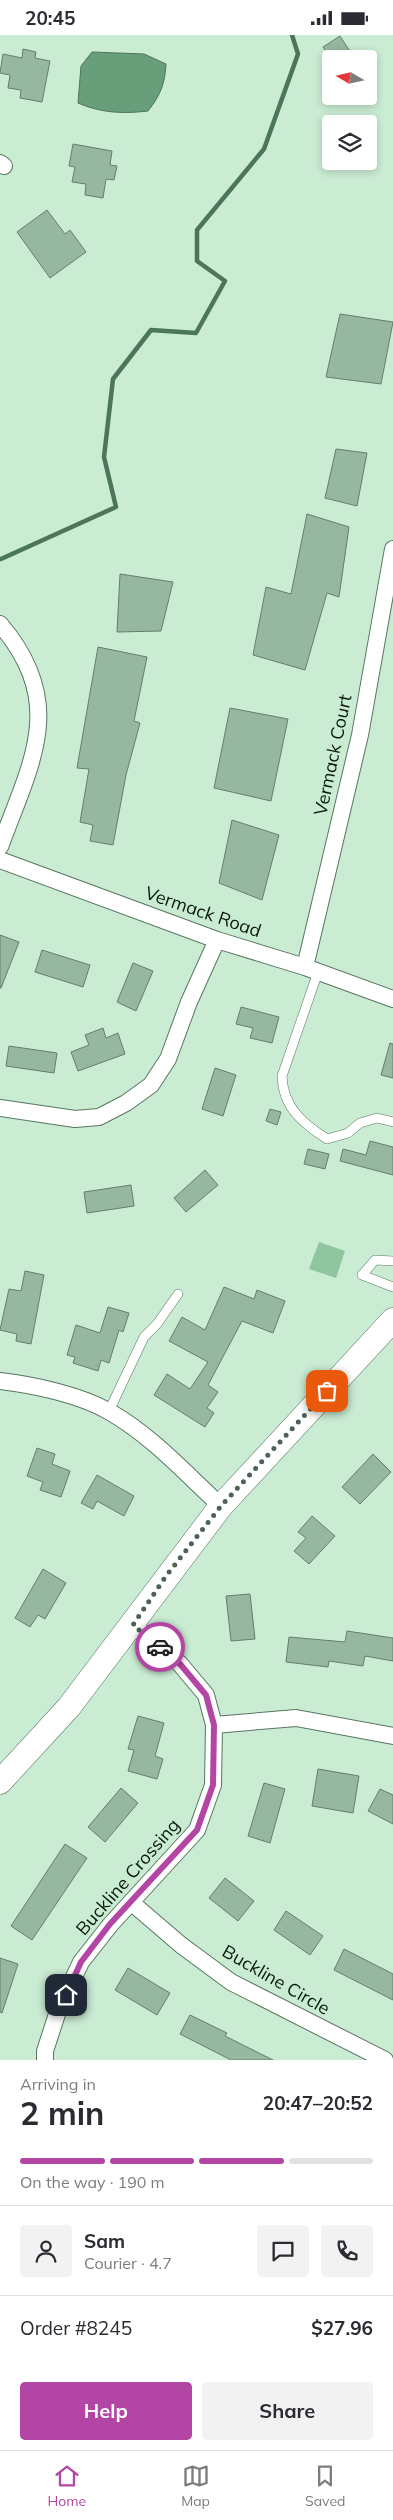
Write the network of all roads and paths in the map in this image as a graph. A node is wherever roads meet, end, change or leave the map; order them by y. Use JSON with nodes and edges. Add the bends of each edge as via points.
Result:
{"nodes":[{"id":1,"x":393,"y":549,"type":"edge"},
{"id":2,"x":0,"y":624,"type":"edge"},
{"id":3,"x":0,"y":847,"type":"edge"},
{"id":4,"x":0,"y":860,"type":"edge"},
{"id":5,"x":217,"y":940,"type":"junction"},
{"id":6,"x":311,"y":969,"type":"junction"},
{"id":7,"x":393,"y":999,"type":"edge"},
{"id":8,"x":0,"y":1108,"type":"edge"},
{"id":9,"x":393,"y":1122,"type":"edge"},
{"id":10,"x":393,"y":1261,"type":"edge"},
{"id":11,"x":393,"y":1287,"type":"edge"},
{"id":12,"x":178,"y":1294,"type":"dead end"},
{"id":13,"x":393,"y":1320,"type":"edge"},
{"id":14,"x":0,"y":1381,"type":"edge"},
{"id":15,"x":109,"y":1411,"type":"junction"},
{"id":16,"x":221,"y":1506,"type":"junction"},
{"id":17,"x":133,"y":1625,"type":"junction"},
{"id":18,"x":214,"y":1725,"type":"junction"},
{"id":19,"x":393,"y":1736,"type":"edge"},
{"id":20,"x":0,"y":1782,"type":"edge"},
{"id":21,"x":132,"y":1903,"type":"junction"},
{"id":22,"x":45,"y":2060,"type":"edge"},
{"id":23,"x":384,"y":2060,"type":"edge"}],
"edges":[{"from":1,"to":6,"type":"street","name":"Vermack Court","via":[[360,735]]},
{"from":2,"to":3,"type":"street","via":[[27,662],[39,710],[39,733],[34,756]]},
{"from":4,"to":5,"type":"street","name":"Vermack Road"},
{"from":5,"to":6,"type":"street","name":"Vermack Road"},
{"from":5,"to":8,"type":"street","via":[[168,1059],[151,1085],[99,1117],[76,1119]]},
{"from":6,"to":7,"type":"street","name":"Vermack Road"},
{"from":6,"to":9,"type":"lane","via":[[282,1076],[282,1091],[290,1109],[327,1139],[348,1133],[360,1123],[377,1118]]},
{"from":10,"to":11,"type":"lane","via":[[375,1260],[362,1275]]},
{"from":12,"to":15,"type":"lane","via":[[144,1337]]},
{"from":13,"to":16,"type":"street"},
{"from":14,"to":15,"type":"street","via":[[69,1395]]},
{"from":15,"to":16,"type":"street","via":[[142,1434]]},
{"from":16,"to":17,"type":"street","via":[[166,1576]]},
{"from":17,"to":18,"type":"street","name":"Buckline Crossing","via":[[180,1664],[206,1695]]},
{"from":17,"to":20,"type":"street","via":[[69,1707]]},
{"from":18,"to":19,"type":"street","via":[[296,1718]]},
{"from":18,"to":21,"type":"street","name":"Buckline Crossing","via":[[213,1785],[197,1830]]},
{"from":21,"to":22,"type":"street","name":"Buckline Crossing","via":[[110,1924],[81,1962],[58,2011]]},
{"from":21,"to":23,"type":"street","name":"Buckline Circle","via":[[231,1982]]}]}
